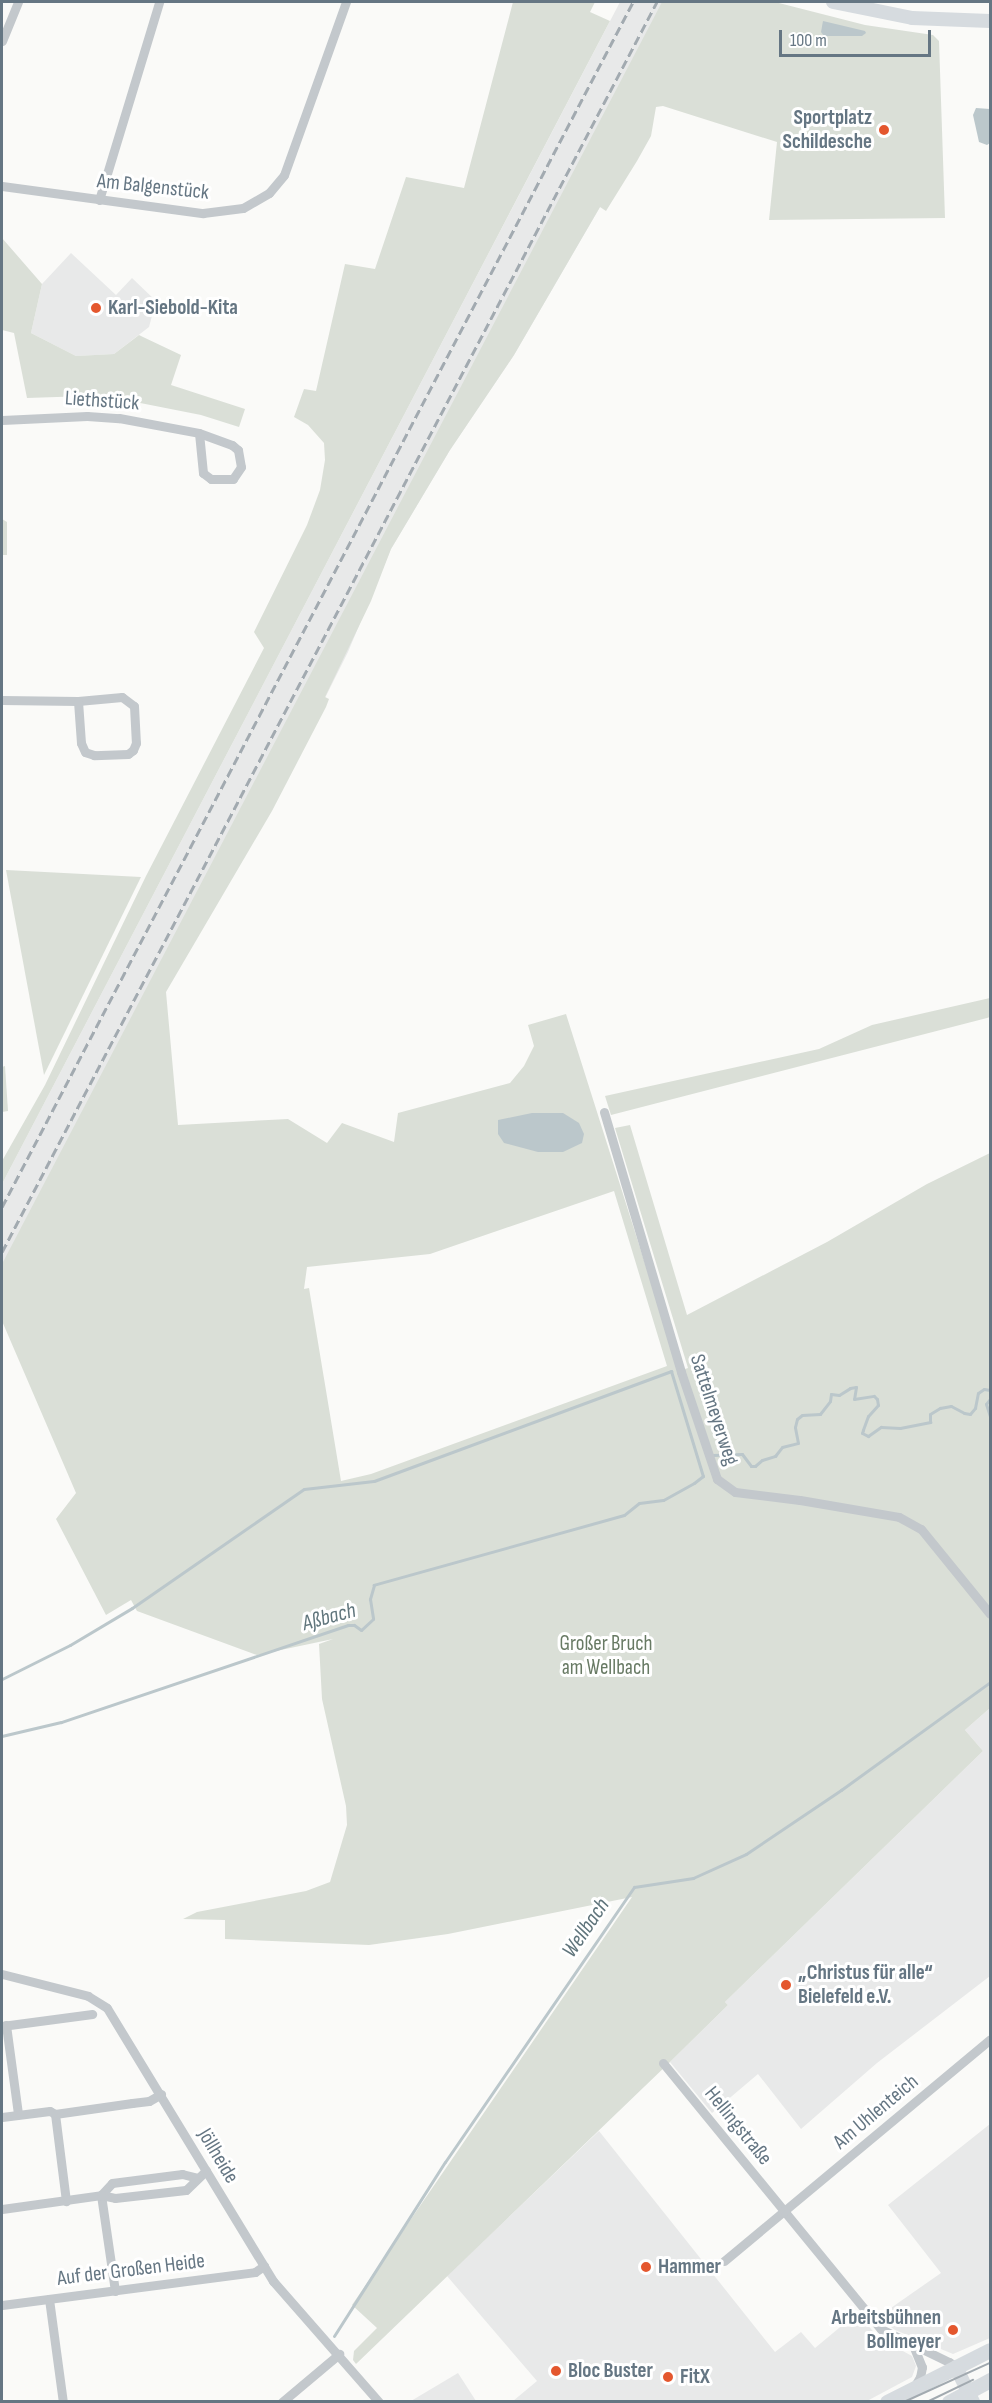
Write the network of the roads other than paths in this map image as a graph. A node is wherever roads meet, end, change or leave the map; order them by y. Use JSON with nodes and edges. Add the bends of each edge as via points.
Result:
{"nodes":[{"id":1,"x":18,"y":2,"type":"edge"},
{"id":2,"x":159,"y":2,"type":"edge"},
{"id":3,"x":346,"y":2,"type":"edge"},
{"id":4,"x":832,"y":2,"type":"edge"},
{"id":5,"x":990,"y":21,"type":"edge"},
{"id":6,"x":2,"y":41,"type":"edge"},
{"id":7,"x":2,"y":186,"type":"edge"},
{"id":8,"x":99,"y":200,"type":"junction"},
{"id":9,"x":2,"y":420,"type":"edge"},
{"id":10,"x":198,"y":433,"type":"junction"},
{"id":11,"x":2,"y":700,"type":"edge"},
{"id":12,"x":78,"y":701,"type":"junction"},
{"id":13,"x":604,"y":1112,"type":"dead end"},
{"id":14,"x":990,"y":1614,"type":"edge"},
{"id":15,"x":2,"y":1974,"type":"edge"},
{"id":16,"x":92,"y":2014,"type":"dead end"},
{"id":17,"x":4,"y":2026,"type":"edge"},
{"id":18,"x":990,"y":2039,"type":"edge"},
{"id":19,"x":663,"y":2063,"type":"dead end"},
{"id":20,"x":161,"y":2094,"type":"junction"},
{"id":21,"x":55,"y":2114,"type":"junction"},
{"id":22,"x":18,"y":2115,"type":"junction"},
{"id":23,"x":2,"y":2117,"type":"edge"},
{"id":24,"x":206,"y":2171,"type":"junction"},
{"id":25,"x":198,"y":2178,"type":"junction"},
{"id":26,"x":101,"y":2195,"type":"junction"},
{"id":27,"x":66,"y":2201,"type":"junction"},
{"id":28,"x":2,"y":2209,"type":"edge"},
{"id":29,"x":784,"y":2211,"type":"junction"},
{"id":30,"x":724,"y":2260,"type":"dead end"},
{"id":31,"x":264,"y":2266,"type":"junction"},
{"id":32,"x":115,"y":2291,"type":"junction"},
{"id":33,"x":49,"y":2299,"type":"junction"},
{"id":34,"x":2,"y":2305,"type":"edge"},
{"id":35,"x":913,"y":2346,"type":"junction"},
{"id":36,"x":990,"y":2350,"type":"edge"},
{"id":37,"x":339,"y":2354,"type":"junction"},
{"id":38,"x":956,"y":2367,"type":"junction"},
{"id":39,"x":990,"y":2380,"type":"edge"},
{"id":40,"x":913,"y":2388,"type":"junction"},
{"id":41,"x":971,"y":2396,"type":"edge"},
{"id":42,"x":63,"y":2402,"type":"edge"},
{"id":43,"x":282,"y":2402,"type":"edge"},
{"id":44,"x":379,"y":2402,"type":"edge"},
{"id":45,"x":887,"y":2402,"type":"edge"},
{"id":46,"x":949,"y":2402,"type":"edge"}],
"edges":[{"from":1,"to":6,"type":"street"},
{"from":2,"to":8,"type":"street"},
{"from":3,"to":8,"type":"street","name":"Am Balgenstück","via":[[284,175],[269,193],[243,208],[203,213]]},
{"from":4,"to":5,"type":"main road","via":[[912,18]]},
{"from":7,"to":8,"type":"street","name":"Am Balgenstück"},
{"from":9,"to":10,"type":"street","name":"Liethstück","via":[[119,418]]},
{"from":10,"to":10,"type":"street","name":"Liethstück","via":[[238,450],[241,467],[233,478],[211,479],[203,473]]},
{"from":11,"to":12,"type":"street"},
{"from":12,"to":12,"type":"street","via":[[129,701],[134,706],[133,750],[128,754],[85,752]]},
{"from":13,"to":14,"type":"street","name":"Sattelmeyerweg","via":[[717,1479],[735,1492],[899,1517],[921,1529]]},
{"from":15,"to":20,"type":"street","name":"Jöllheide","via":[[100,2002],[114,2016]]},
{"from":16,"to":17,"type":"street"},
{"from":17,"to":22,"type":"street"},
{"from":18,"to":29,"type":"street","name":"Am Uhlenteich"},
{"from":19,"to":29,"type":"street","name":"Hellingstraße"},
{"from":20,"to":21,"type":"street","via":[[149,2101]]},
{"from":20,"to":24,"type":"street","name":"Jöllheide"},
{"from":21,"to":22,"type":"street","via":[[50,2111]]},
{"from":21,"to":27,"type":"street"},
{"from":22,"to":23,"type":"street"},
{"from":24,"to":25,"type":"street"},
{"from":24,"to":31,"type":"street","name":"Jöllheide"},
{"from":25,"to":26,"type":"street","via":[[186,2190],[115,2198]]},
{"from":25,"to":26,"type":"street","via":[[182,2174],[112,2183]]},
{"from":26,"to":27,"type":"street"},
{"from":26,"to":32,"type":"street"},
{"from":27,"to":28,"type":"street"},
{"from":29,"to":30,"type":"street"},
{"from":29,"to":35,"type":"street","name":"Hellingstraße","via":[[881,2329]]},
{"from":31,"to":32,"type":"street","name":"Auf der Großen Heide","via":[[255,2272]]},
{"from":31,"to":37,"type":"street","name":"Jöllheide","via":[[281,2291]]},
{"from":32,"to":33,"type":"street","name":"Auf der Großen Heide"},
{"from":33,"to":34,"type":"street","name":"Auf der Großen Heide"},
{"from":33,"to":42,"type":"street"},
{"from":35,"to":38,"type":"street","name":"Hellingstraße"},
{"from":35,"to":40,"type":"street","via":[[922,2367]]},
{"from":36,"to":38,"type":"main road"},
{"from":37,"to":43,"type":"street"},
{"from":37,"to":44,"type":"street","name":"Jöllheide"},
{"from":38,"to":40,"type":"main road"},
{"from":38,"to":41,"type":"main road"},
{"from":39,"to":41,"type":"main road"},
{"from":40,"to":45,"type":"main road"},
{"from":41,"to":46,"type":"main road"}]}
